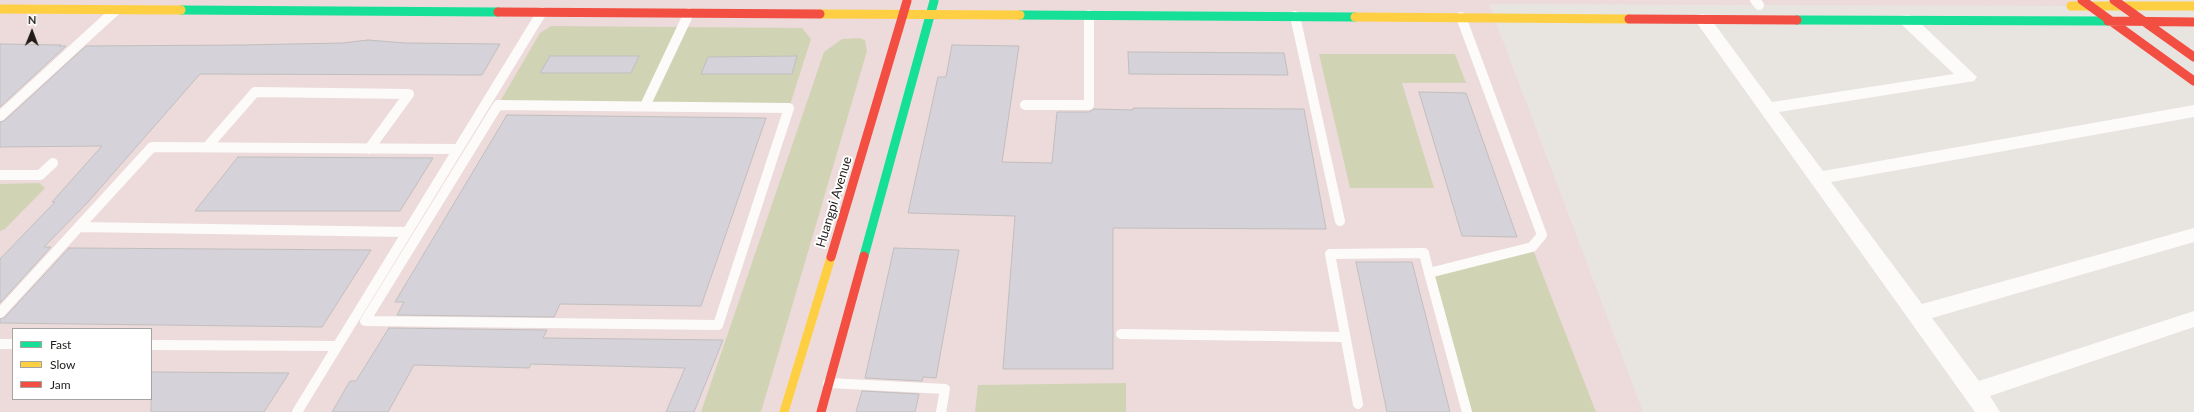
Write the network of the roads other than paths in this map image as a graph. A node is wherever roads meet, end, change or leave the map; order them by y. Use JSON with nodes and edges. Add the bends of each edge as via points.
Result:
{"nodes":[{"id":1,"x":908,"y":0,"type":"edge"},
{"id":2,"x":934,"y":0,"type":"edge"},
{"id":3,"x":1760,"y":3,"type":"edge"},
{"id":4,"x":2086,"y":3,"type":"edge"},
{"id":5,"x":2117,"y":3,"type":"edge"},
{"id":6,"x":1743,"y":5,"type":"dead end"},
{"id":7,"x":2058,"y":6,"type":"dead end"},
{"id":8,"x":2194,"y":6,"type":"edge"},
{"id":9,"x":0,"y":9,"type":"edge"},
{"id":10,"x":116,"y":10,"type":"junction"},
{"id":11,"x":542,"y":12,"type":"junction"},
{"id":12,"x":689,"y":13,"type":"junction"},
{"id":13,"x":904,"y":14,"type":"junction"},
{"id":14,"x":931,"y":14,"type":"junction"},
{"id":15,"x":1089,"y":15,"type":"junction"},
{"id":16,"x":1295,"y":16,"type":"junction"},
{"id":17,"x":1461,"y":17,"type":"junction"},
{"id":18,"x":1702,"y":19,"type":"junction"},
{"id":19,"x":1907,"y":20,"type":"junction"},
{"id":20,"x":2111,"y":21,"type":"junction"},
{"id":21,"x":2144,"y":22,"type":"junction"},
{"id":22,"x":2194,"y":22,"type":"edge"},
{"id":23,"x":2194,"y":57,"type":"edge"},
{"id":24,"x":2194,"y":81,"type":"edge"},
{"id":25,"x":1025,"y":105,"type":"dead end"},
{"id":26,"x":645,"y":106,"type":"junction"},
{"id":27,"x":1767,"y":108,"type":"junction"},
{"id":28,"x":2194,"y":111,"type":"edge"},
{"id":29,"x":0,"y":116,"type":"edge"},
{"id":30,"x":207,"y":147,"type":"junction"},
{"id":31,"x":369,"y":148,"type":"junction"},
{"id":32,"x":458,"y":149,"type":"junction"},
{"id":33,"x":53,"y":163,"type":"dead end"},
{"id":34,"x":0,"y":175,"type":"edge"},
{"id":35,"x":1818,"y":178,"type":"junction"},
{"id":36,"x":1340,"y":221,"type":"dead end"},
{"id":37,"x":79,"y":227,"type":"junction"},
{"id":38,"x":407,"y":232,"type":"junction"},
{"id":39,"x":2194,"y":235,"type":"edge"},
{"id":40,"x":1429,"y":273,"type":"junction"},
{"id":41,"x":0,"y":313,"type":"edge"},
{"id":42,"x":1917,"y":314,"type":"junction"},
{"id":43,"x":2194,"y":319,"type":"edge"},
{"id":44,"x":1121,"y":334,"type":"dead end"},
{"id":45,"x":1345,"y":337,"type":"junction"},
{"id":46,"x":0,"y":344,"type":"edge"},
{"id":47,"x":12,"y":344,"type":"edge"},
{"id":48,"x":152,"y":345,"type":"edge"},
{"id":49,"x":337,"y":346,"type":"junction"},
{"id":50,"x":828,"y":383,"type":"junction"},
{"id":51,"x":1974,"y":392,"type":"junction"},
{"id":52,"x":1358,"y":404,"type":"dead end"},
{"id":53,"x":297,"y":412,"type":"edge"},
{"id":54,"x":784,"y":412,"type":"edge"},
{"id":55,"x":820,"y":412,"type":"edge"},
{"id":56,"x":941,"y":412,"type":"edge"},
{"id":57,"x":1467,"y":412,"type":"edge"},
{"id":58,"x":1988,"y":412,"type":"edge"}],
"edges":[{"from":1,"to":13,"type":"main road","name":"Huangpi Avenue"},
{"from":2,"to":14,"type":"main road"},
{"from":3,"to":6,"type":"main road"},
{"from":4,"to":5,"type":"main road"},
{"from":4,"to":7,"type":"main road"},
{"from":4,"to":20,"type":"main road"},
{"from":5,"to":8,"type":"main road"},
{"from":5,"to":21,"type":"main road"},
{"from":9,"to":10,"type":"main road"},
{"from":10,"to":11,"type":"main road"},
{"from":10,"to":29,"type":"lane"},
{"from":11,"to":12,"type":"main road"},
{"from":11,"to":32,"type":"lane"},
{"from":12,"to":13,"type":"main road"},
{"from":12,"to":26,"type":"lane"},
{"from":13,"to":14,"type":"main road"},
{"from":13,"to":54,"type":"main road","name":"Huangpi Avenue"},
{"from":14,"to":15,"type":"main road"},
{"from":14,"to":50,"type":"main road"},
{"from":15,"to":16,"type":"main road"},
{"from":15,"to":25,"type":"lane","via":[[1089,105]]},
{"from":16,"to":17,"type":"main road"},
{"from":16,"to":36,"type":"lane"},
{"from":17,"to":18,"type":"main road"},
{"from":17,"to":40,"type":"lane","via":[[1542,235],[1532,247]]},
{"from":18,"to":19,"type":"main road"},
{"from":18,"to":27,"type":"street"},
{"from":19,"to":20,"type":"main road"},
{"from":19,"to":27,"type":"street","via":[[1968,78]]},
{"from":20,"to":21,"type":"main road"},
{"from":20,"to":24,"type":"main road"},
{"from":21,"to":22,"type":"main road"},
{"from":21,"to":23,"type":"main road"},
{"from":26,"to":26,"type":"lane","via":[[789,108],[718,325],[365,321],[498,105]]},
{"from":27,"to":35,"type":"street"},
{"from":28,"to":35,"type":"street"},
{"from":30,"to":31,"type":"lane"},
{"from":30,"to":31,"type":"lane","via":[[255,92],[409,94]]},
{"from":30,"to":37,"type":"lane","via":[[152,147]]},
{"from":31,"to":32,"type":"lane"},
{"from":32,"to":38,"type":"lane"},
{"from":33,"to":34,"type":"lane","via":[[40,175]]},
{"from":35,"to":42,"type":"street"},
{"from":37,"to":38,"type":"lane"},
{"from":37,"to":41,"type":"lane"},
{"from":38,"to":49,"type":"lane"},
{"from":39,"to":42,"type":"street"},
{"from":40,"to":45,"type":"lane","via":[[1424,253],[1330,254]]},
{"from":40,"to":57,"type":"lane"},
{"from":42,"to":51,"type":"street"},
{"from":43,"to":51,"type":"street"},
{"from":44,"to":45,"type":"lane"},
{"from":45,"to":52,"type":"lane"},
{"from":46,"to":47,"type":"lane"},
{"from":48,"to":49,"type":"lane"},
{"from":49,"to":53,"type":"lane"},
{"from":50,"to":55,"type":"main road"},
{"from":50,"to":56,"type":"lane","via":[[945,389]]},
{"from":51,"to":58,"type":"street"}]}
